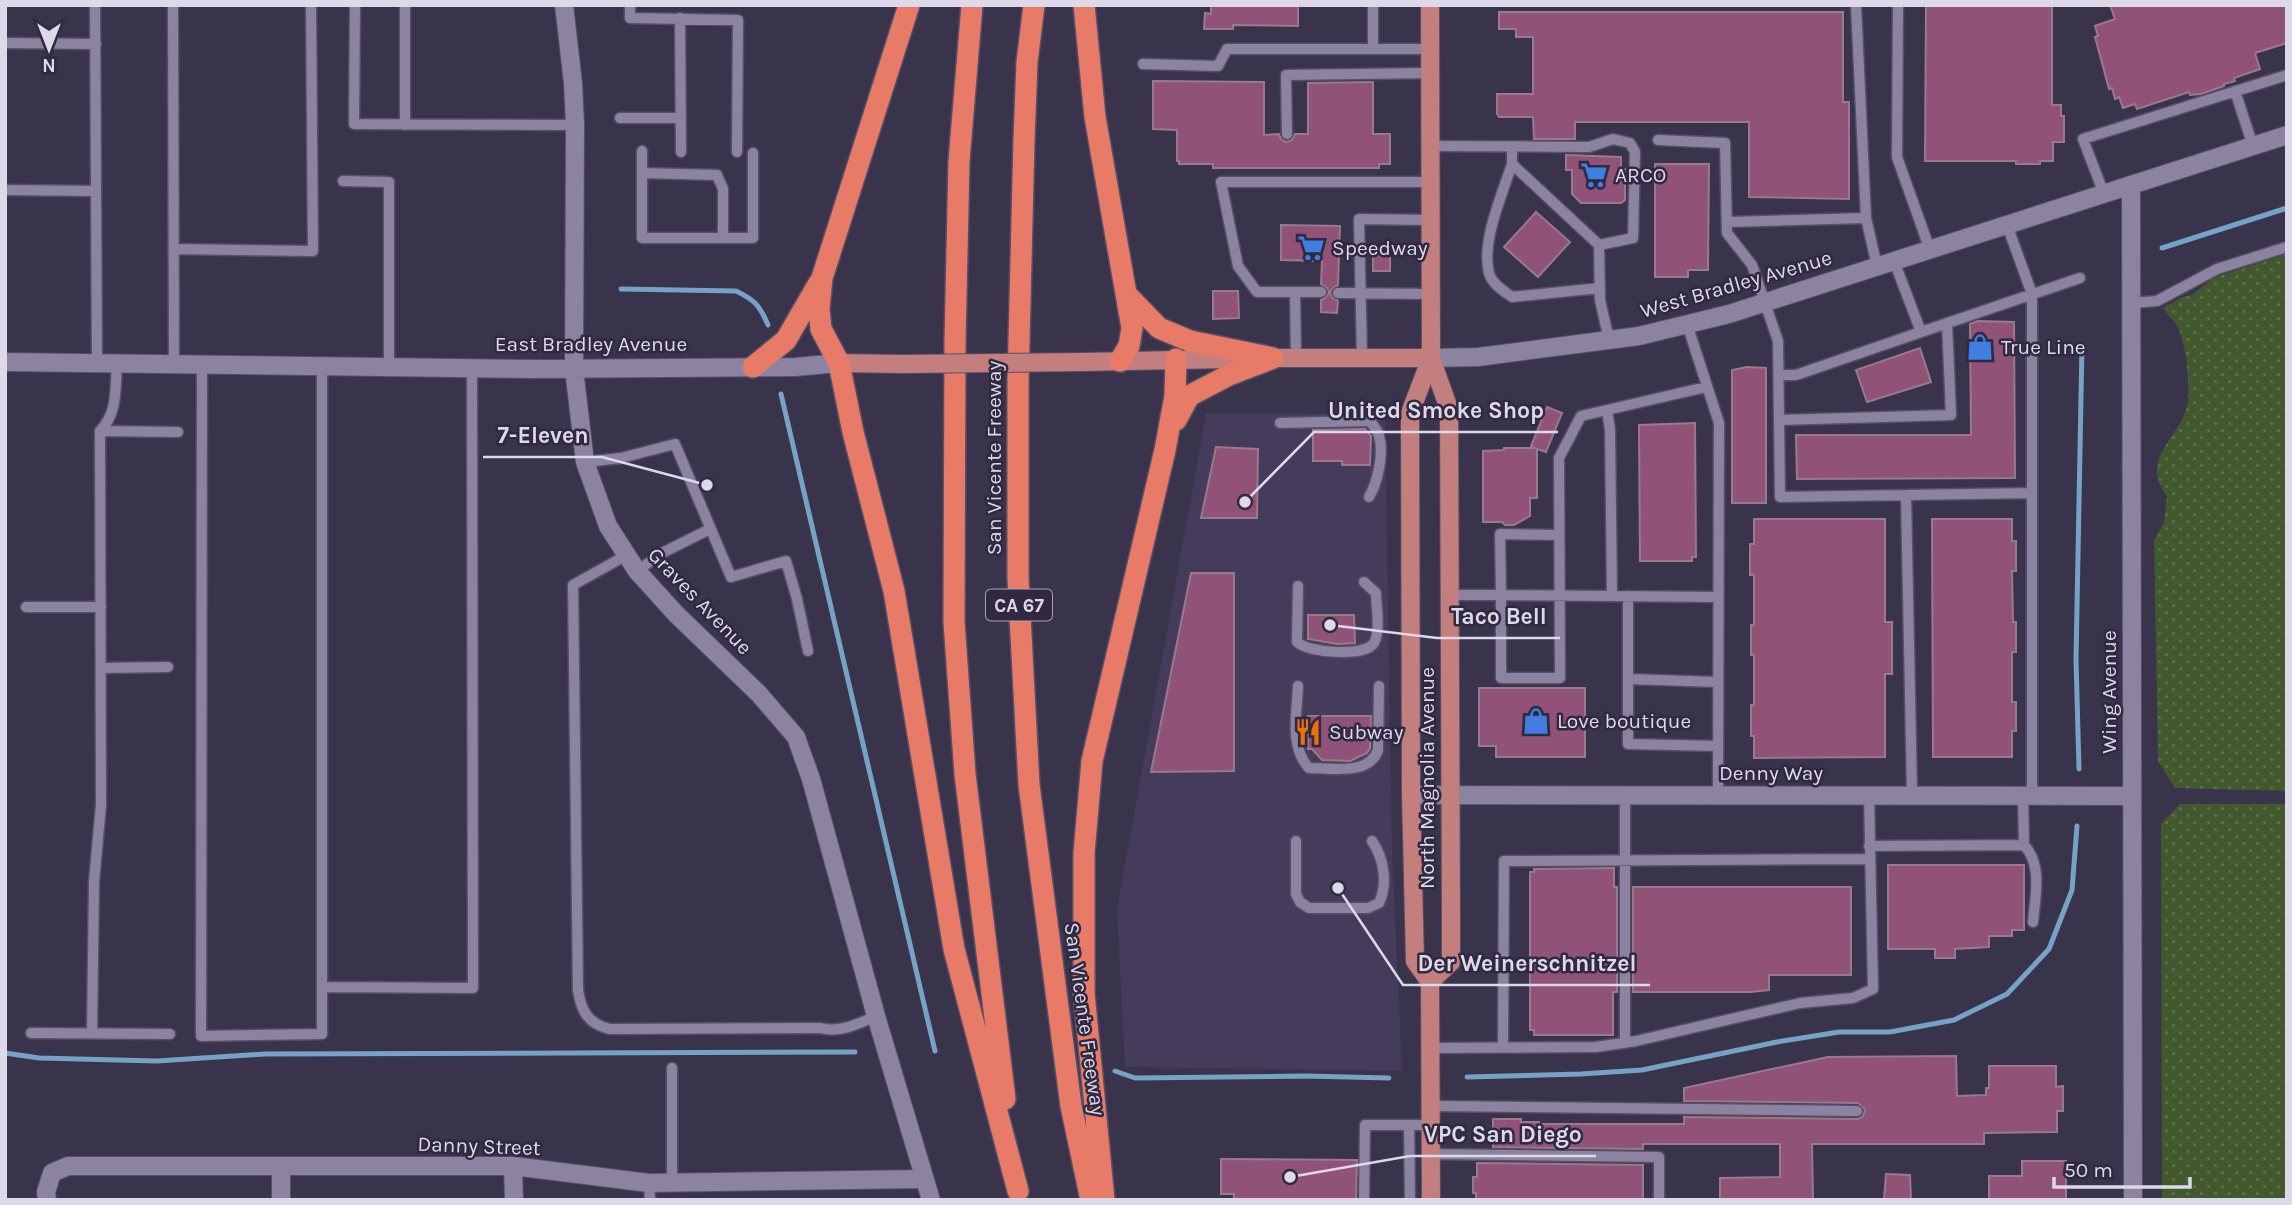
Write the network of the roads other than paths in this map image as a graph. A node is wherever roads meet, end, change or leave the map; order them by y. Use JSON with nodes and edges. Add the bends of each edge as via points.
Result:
{"nodes":[{"id":1,"x":95,"y":5,"type":"edge"},
{"id":2,"x":173,"y":5,"type":"edge"},
{"id":3,"x":312,"y":5,"type":"edge"},
{"id":4,"x":355,"y":5,"type":"edge"},
{"id":5,"x":405,"y":5,"type":"edge"},
{"id":6,"x":564,"y":5,"type":"edge"},
{"id":7,"x":630,"y":5,"type":"edge"},
{"id":8,"x":909,"y":5,"type":"edge"},
{"id":9,"x":972,"y":5,"type":"edge"},
{"id":10,"x":1034,"y":5,"type":"edge"},
{"id":11,"x":1084,"y":5,"type":"edge"},
{"id":12,"x":1373,"y":5,"type":"edge"},
{"id":13,"x":1430,"y":5,"type":"edge"},
{"id":14,"x":1856,"y":5,"type":"edge"},
{"id":15,"x":1898,"y":5,"type":"edge"},
{"id":16,"x":680,"y":18,"type":"junction"},
{"id":17,"x":5,"y":43,"type":"edge"},
{"id":18,"x":96,"y":44,"type":"junction"},
{"id":19,"x":1373,"y":49,"type":"junction"},
{"id":20,"x":1430,"y":49,"type":"junction"},
{"id":21,"x":1143,"y":64,"type":"dead end"},
{"id":22,"x":1429,"y":74,"type":"junction"},
{"id":23,"x":2287,"y":75,"type":"edge"},
{"id":24,"x":2235,"y":91,"type":"junction"},
{"id":25,"x":620,"y":118,"type":"dead end"},
{"id":26,"x":681,"y":118,"type":"junction"},
{"id":27,"x":405,"y":125,"type":"junction"},
{"id":28,"x":575,"y":125,"type":"junction"},
{"id":29,"x":1287,"y":134,"type":"dead end"},
{"id":30,"x":2287,"y":135,"type":"edge"},
{"id":31,"x":1658,"y":140,"type":"dead end"},
{"id":32,"x":1430,"y":146,"type":"junction"},
{"id":33,"x":1512,"y":146,"type":"junction"},
{"id":34,"x":2253,"y":146,"type":"junction"},
{"id":35,"x":642,"y":151,"type":"dead end"},
{"id":36,"x":681,"y":152,"type":"dead end"},
{"id":37,"x":737,"y":152,"type":"dead end"},
{"id":38,"x":753,"y":153,"type":"dead end"},
{"id":39,"x":1512,"y":164,"type":"junction"},
{"id":40,"x":642,"y":173,"type":"junction"},
{"id":41,"x":343,"y":181,"type":"dead end"},
{"id":42,"x":1430,"y":182,"type":"junction"},
{"id":43,"x":2131,"y":185,"type":"junction"},
{"id":44,"x":5,"y":190,"type":"edge"},
{"id":45,"x":96,"y":191,"type":"junction"},
{"id":46,"x":2104,"y":194,"type":"junction"},
{"id":47,"x":1866,"y":218,"type":"junction"},
{"id":48,"x":1430,"y":220,"type":"junction"},
{"id":49,"x":1727,"y":222,"type":"junction"},
{"id":50,"x":2007,"y":225,"type":"junction"},
{"id":51,"x":723,"y":238,"type":"junction"},
{"id":52,"x":1600,"y":245,"type":"junction"},
{"id":53,"x":2287,"y":247,"type":"edge"},
{"id":54,"x":174,"y":248,"type":"junction"},
{"id":55,"x":1930,"y":250,"type":"junction"},
{"id":56,"x":1885,"y":264,"type":"junction"},
{"id":57,"x":822,"y":278,"type":"junction"},
{"id":58,"x":2080,"y":278,"type":"dead end"},
{"id":59,"x":1600,"y":288,"type":"junction"},
{"id":60,"x":1295,"y":292,"type":"junction"},
{"id":61,"x":1321,"y":292,"type":"dead end"},
{"id":62,"x":1126,"y":293,"type":"junction"},
{"id":63,"x":1338,"y":293,"type":"dead end"},
{"id":64,"x":1361,"y":293,"type":"junction"},
{"id":65,"x":1431,"y":293,"type":"junction"},
{"id":66,"x":2032,"y":295,"type":"junction"},
{"id":67,"x":1765,"y":302,"type":"junction"},
{"id":68,"x":2131,"y":303,"type":"junction"},
{"id":69,"x":1947,"y":323,"type":"junction"},
{"id":70,"x":1687,"y":324,"type":"junction"},
{"id":71,"x":1921,"y":332,"type":"junction"},
{"id":72,"x":1609,"y":340,"type":"junction"},
{"id":73,"x":1273,"y":358,"type":"junction"},
{"id":74,"x":1296,"y":358,"type":"junction"},
{"id":75,"x":1362,"y":358,"type":"junction"},
{"id":76,"x":1431,"y":358,"type":"junction"},
{"id":77,"x":1176,"y":359,"type":"junction"},
{"id":78,"x":1120,"y":360,"type":"junction"},
{"id":79,"x":5,"y":362,"type":"edge"},
{"id":80,"x":839,"y":363,"type":"junction"},
{"id":81,"x":97,"y":364,"type":"junction"},
{"id":82,"x":117,"y":365,"type":"junction"},
{"id":83,"x":322,"y":365,"type":"junction"},
{"id":84,"x":174,"y":366,"type":"junction"},
{"id":85,"x":202,"y":366,"type":"junction"},
{"id":86,"x":472,"y":366,"type":"junction"},
{"id":87,"x":389,"y":367,"type":"junction"},
{"id":88,"x":753,"y":367,"type":"junction"},
{"id":89,"x":574,"y":369,"type":"junction"},
{"id":90,"x":1779,"y":375,"type":"junction"},
{"id":91,"x":1706,"y":387,"type":"junction"},
{"id":92,"x":1607,"y":410,"type":"junction"},
{"id":93,"x":1779,"y":420,"type":"junction"},
{"id":94,"x":1280,"y":423,"type":"dead end"},
{"id":95,"x":100,"y":432,"type":"junction"},
{"id":96,"x":178,"y":432,"type":"dead end"},
{"id":97,"x":1165,"y":450,"type":"junction"},
{"id":98,"x":584,"y":462,"type":"junction"},
{"id":99,"x":2032,"y":493,"type":"junction"},
{"id":100,"x":1906,"y":495,"type":"junction"},
{"id":101,"x":1369,"y":497,"type":"dead end"},
{"id":102,"x":710,"y":529,"type":"junction"},
{"id":103,"x":1559,"y":535,"type":"junction"},
{"id":104,"x":625,"y":556,"type":"junction"},
{"id":105,"x":637,"y":571,"type":"junction"},
{"id":106,"x":1364,"y":582,"type":"dead end"},
{"id":107,"x":1298,"y":586,"type":"dead end"},
{"id":108,"x":1450,"y":595,"type":"junction"},
{"id":109,"x":1501,"y":595,"type":"junction"},
{"id":110,"x":1560,"y":596,"type":"junction"},
{"id":111,"x":1612,"y":596,"type":"junction"},
{"id":112,"x":1628,"y":596,"type":"junction"},
{"id":113,"x":1718,"y":597,"type":"junction"},
{"id":114,"x":26,"y":607,"type":"dead end"},
{"id":115,"x":101,"y":607,"type":"junction"},
{"id":116,"x":808,"y":651,"type":"dead end"},
{"id":117,"x":168,"y":667,"type":"dead end"},
{"id":118,"x":101,"y":668,"type":"junction"},
{"id":119,"x":1628,"y":679,"type":"junction"},
{"id":120,"x":1718,"y":682,"type":"junction"},
{"id":121,"x":1298,"y":686,"type":"dead end"},
{"id":122,"x":1379,"y":686,"type":"dead end"},
{"id":123,"x":1718,"y":746,"type":"junction"},
{"id":124,"x":1912,"y":794,"type":"junction"},
{"id":125,"x":1411,"y":795,"type":"junction"},
{"id":126,"x":1450,"y":795,"type":"junction"},
{"id":127,"x":1625,"y":795,"type":"junction"},
{"id":128,"x":1718,"y":795,"type":"junction"},
{"id":129,"x":1869,"y":795,"type":"junction"},
{"id":130,"x":2028,"y":796,"type":"junction"},
{"id":131,"x":2131,"y":796,"type":"junction"},
{"id":132,"x":1296,"y":841,"type":"dead end"},
{"id":133,"x":1372,"y":841,"type":"dead end"},
{"id":134,"x":2024,"y":845,"type":"junction"},
{"id":135,"x":1869,"y":846,"type":"junction"},
{"id":136,"x":1870,"y":859,"type":"junction"},
{"id":137,"x":1626,"y":860,"type":"junction"},
{"id":138,"x":2033,"y":922,"type":"dead end"},
{"id":139,"x":1430,"y":982,"type":"junction"},
{"id":140,"x":323,"y":987,"type":"junction"},
{"id":141,"x":876,"y":1016,"type":"junction"},
{"id":142,"x":31,"y":1033,"type":"dead end"},
{"id":143,"x":92,"y":1033,"type":"junction"},
{"id":144,"x":170,"y":1034,"type":"dead end"},
{"id":145,"x":1625,"y":1042,"type":"junction"},
{"id":146,"x":1503,"y":1047,"type":"junction"},
{"id":147,"x":1431,"y":1048,"type":"junction"},
{"id":148,"x":672,"y":1068,"type":"dead end"},
{"id":149,"x":1857,"y":1111,"type":"dead end"},
{"id":150,"x":1431,"y":1116,"type":"junction"},
{"id":151,"x":1409,"y":1125,"type":"junction"},
{"id":152,"x":1431,"y":1154,"type":"junction"},
{"id":153,"x":281,"y":1166,"type":"junction"},
{"id":154,"x":513,"y":1166,"type":"junction"},
{"id":155,"x":924,"y":1179,"type":"junction"},
{"id":156,"x":672,"y":1183,"type":"junction"},
{"id":157,"x":649,"y":1192,"type":"edge"},
{"id":158,"x":1019,"y":1195,"type":"edge"},
{"id":159,"x":46,"y":1196,"type":"edge"},
{"id":160,"x":281,"y":1200,"type":"edge"},
{"id":161,"x":514,"y":1200,"type":"edge"},
{"id":162,"x":931,"y":1200,"type":"edge"},
{"id":163,"x":1091,"y":1200,"type":"edge"},
{"id":164,"x":1104,"y":1200,"type":"edge"},
{"id":165,"x":1364,"y":1200,"type":"edge"},
{"id":166,"x":1410,"y":1200,"type":"edge"},
{"id":167,"x":1431,"y":1200,"type":"edge"},
{"id":168,"x":1659,"y":1200,"type":"edge"},
{"id":169,"x":2133,"y":1200,"type":"edge"}],
"edges":[{"from":1,"to":18,"type":"lane"},
{"from":2,"to":54,"type":"lane"},
{"from":3,"to":54,"type":"lane","via":[[313,251]]},
{"from":4,"to":27,"type":"lane","via":[[354,124]]},
{"from":5,"to":27,"type":"lane"},
{"from":6,"to":28,"type":"main road","name":"Graves Avenue"},
{"from":7,"to":16,"type":"lane","via":[[630,18]]},
{"from":8,"to":57,"type":"highway"},
{"from":9,"to":158,"type":"highway","name":"San Vicente Freeway","via":[[959,161],[954,622],[965,774]]},
{"from":10,"to":163,"type":"highway","name":"San Vicente Freeway","number":"CA 67","via":[[1024,139],[1018,578],[1029,785],[1071,1106]]},
{"from":11,"to":62,"type":"highway","via":[[1095,117]]},
{"from":12,"to":19,"type":"lane"},
{"from":13,"to":20,"type":"main road","name":"North Magnolia Avenue"},
{"from":14,"to":47,"type":"lane"},
{"from":15,"to":55,"type":"lane","via":[[1897,158]]},
{"from":16,"to":26,"type":"lane"},
{"from":16,"to":37,"type":"lane","via":[[738,20]]},
{"from":17,"to":18,"type":"lane"},
{"from":18,"to":45,"type":"lane"},
{"from":19,"to":20,"type":"lane"},
{"from":19,"to":21,"type":"lane","via":[[1227,49],[1218,65]]},
{"from":20,"to":22,"type":"main road","name":"North Magnolia Avenue"},
{"from":22,"to":29,"type":"lane","via":[[1286,75]]},
{"from":22,"to":32,"type":"main road","name":"North Magnolia Avenue"},
{"from":23,"to":24,"type":"lane"},
{"from":24,"to":34,"type":"lane"},
{"from":24,"to":46,"type":"lane","via":[[2083,139]]},
{"from":25,"to":26,"type":"lane"},
{"from":26,"to":36,"type":"lane"},
{"from":27,"to":28,"type":"lane"},
{"from":28,"to":89,"type":"main road","name":"Graves Avenue"},
{"from":30,"to":34,"type":"main road","name":"West Bradley Avenue"},
{"from":31,"to":49,"type":"lane","via":[[1725,143]]},
{"from":32,"to":33,"type":"lane"},
{"from":32,"to":42,"type":"main road","name":"North Magnolia Avenue"},
{"from":33,"to":39,"type":"lane"},
{"from":33,"to":52,"type":"lane","via":[[1589,147],[1613,139],[1633,146],[1633,237]]},
{"from":34,"to":43,"type":"main road","name":"West Bradley Avenue"},
{"from":35,"to":40,"type":"lane"},
{"from":38,"to":51,"type":"lane","via":[[753,238]]},
{"from":39,"to":52,"type":"lane"},
{"from":39,"to":59,"type":"lane","via":[[1488,240],[1493,281],[1512,297]]},
{"from":40,"to":51,"type":"lane","via":[[717,175],[723,189]]},
{"from":40,"to":51,"type":"lane","via":[[642,237]]},
{"from":41,"to":87,"type":"lane","via":[[389,182]]},
{"from":42,"to":48,"type":"main road","name":"North Magnolia Avenue"},
{"from":42,"to":60,"type":"lane","via":[[1221,182],[1238,266],[1257,292]]},
{"from":43,"to":46,"type":"main road","name":"West Bradley Avenue"},
{"from":43,"to":68,"type":"main road","name":"Wing Avenue"},
{"from":44,"to":45,"type":"lane"},
{"from":45,"to":81,"type":"lane"},
{"from":46,"to":50,"type":"main road","name":"West Bradley Avenue"},
{"from":47,"to":49,"type":"lane"},
{"from":47,"to":56,"type":"lane"},
{"from":48,"to":64,"type":"lane","via":[[1359,219]]},
{"from":48,"to":65,"type":"main road","name":"North Magnolia Avenue"},
{"from":49,"to":67,"type":"lane","via":[[1727,233],[1752,265]]},
{"from":50,"to":55,"type":"main road","name":"West Bradley Avenue"},
{"from":50,"to":66,"type":"lane"},
{"from":52,"to":59,"type":"lane"},
{"from":53,"to":68,"type":"lane","via":[[2217,269],[2157,301]]},
{"from":54,"to":84,"type":"lane"},
{"from":55,"to":56,"type":"main road","name":"West Bradley Avenue"},
{"from":56,"to":67,"type":"main road","name":"West Bradley Avenue"},
{"from":56,"to":71,"type":"lane"},
{"from":57,"to":80,"type":"highway","via":[[821,329]]},
{"from":57,"to":88,"type":"highway","via":[[786,340]]},
{"from":58,"to":66,"type":"lane"},
{"from":59,"to":72,"type":"lane"},
{"from":60,"to":61,"type":"lane"},
{"from":60,"to":74,"type":"lane"},
{"from":62,"to":73,"type":"highway","via":[[1159,328],[1190,341]]},
{"from":62,"to":78,"type":"highway","via":[[1132,328],[1129,346]]},
{"from":63,"to":64,"type":"lane"},
{"from":64,"to":65,"type":"lane"},
{"from":64,"to":75,"type":"lane"},
{"from":65,"to":76,"type":"main road","name":"North Magnolia Avenue"},
{"from":66,"to":69,"type":"lane"},
{"from":66,"to":99,"type":"lane"},
{"from":67,"to":70,"type":"main road","name":"West Bradley Avenue"},
{"from":67,"to":90,"type":"lane","via":[[1778,341]]},
{"from":68,"to":131,"type":"main road","name":"Wing Avenue"},
{"from":69,"to":71,"type":"lane"},
{"from":69,"to":93,"type":"lane","via":[[1951,415]]},
{"from":70,"to":72,"type":"main road","name":"West Bradley Avenue"},
{"from":70,"to":91,"type":"lane"},
{"from":71,"to":90,"type":"lane","via":[[1796,375]]},
{"from":72,"to":76,"type":"main road","name":"West Bradley Avenue","via":[[1478,357]]},
{"from":73,"to":74,"type":"main road","name":"West Bradley Avenue"},
{"from":73,"to":77,"type":"main road","name":"West Bradley Avenue"},
{"from":73,"to":97,"type":"highway","via":[[1189,397]]},
{"from":74,"to":75,"type":"main road","name":"West Bradley Avenue"},
{"from":75,"to":76,"type":"main road","name":"West Bradley Avenue"},
{"from":76,"to":108,"type":"main road","name":"North Magnolia Avenue","via":[[1449,409]]},
{"from":76,"to":125,"type":"main road","name":"North Magnolia Avenue","via":[[1410,413]]},
{"from":77,"to":78,"type":"main road","name":"East Bradley Avenue"},
{"from":77,"to":97,"type":"highway"},
{"from":78,"to":80,"type":"main road","name":"East Bradley Avenue","bridge":true},
{"from":79,"to":81,"type":"main road","name":"East Bradley Avenue"},
{"from":80,"to":88,"type":"main road","name":"East Bradley Avenue"},
{"from":80,"to":158,"type":"highway","via":[[894,591],[954,949]]},
{"from":81,"to":82,"type":"main road","name":"East Bradley Avenue"},
{"from":82,"to":84,"type":"main road","name":"East Bradley Avenue"},
{"from":82,"to":95,"type":"lane","via":[[113,410]]},
{"from":83,"to":85,"type":"main road","name":"East Bradley Avenue"},
{"from":83,"to":87,"type":"main road","name":"East Bradley Avenue"},
{"from":83,"to":140,"type":"lane"},
{"from":84,"to":85,"type":"main road","name":"East Bradley Avenue"},
{"from":85,"to":140,"type":"lane","via":[[201,1035],[322,1034]]},
{"from":86,"to":87,"type":"main road","name":"East Bradley Avenue"},
{"from":86,"to":89,"type":"main road","name":"East Bradley Avenue"},
{"from":86,"to":140,"type":"lane","via":[[473,988]]},
{"from":88,"to":89,"type":"main road","name":"East Bradley Avenue"},
{"from":89,"to":98,"type":"main road","name":"Graves Avenue"},
{"from":90,"to":93,"type":"lane"},
{"from":91,"to":92,"type":"lane"},
{"from":91,"to":113,"type":"lane","via":[[1719,423]]},
{"from":92,"to":103,"type":"lane","via":[[1581,416],[1559,458]]},
{"from":92,"to":111,"type":"lane"},
{"from":93,"to":100,"type":"lane","via":[[1780,497]]},
{"from":94,"to":101,"type":"lane","via":[[1370,421],[1379,436],[1380,465]]},
{"from":95,"to":96,"type":"lane"},
{"from":95,"to":115,"type":"lane"},
{"from":97,"to":164,"type":"highway","via":[[1093,761],[1084,853],[1084,993]]},
{"from":98,"to":102,"type":"lane","via":[[675,444]]},
{"from":98,"to":104,"type":"main road","name":"Graves Avenue","via":[[608,526]]},
{"from":99,"to":100,"type":"lane"},
{"from":99,"to":130,"type":"lane"},
{"from":100,"to":124,"type":"lane"},
{"from":102,"to":105,"type":"lane"},
{"from":102,"to":116,"type":"lane","via":[[730,577],[786,561]]},
{"from":103,"to":109,"type":"lane","via":[[1500,534]]},
{"from":103,"to":110,"type":"lane"},
{"from":104,"to":105,"type":"main road","name":"Graves Avenue"},
{"from":104,"to":141,"type":"lane","via":[[573,585],[578,990],[582,1009],[594,1023],[610,1028],[828,1030],[848,1028]]},
{"from":105,"to":141,"type":"main road","name":"Graves Avenue","via":[[796,737]]},
{"from":106,"to":107,"type":"lane","via":[[1376,593],[1377,635],[1373,645],[1363,651],[1314,650],[1297,642]]},
{"from":108,"to":109,"type":"lane"},
{"from":108,"to":126,"type":"main road","name":"North Magnolia Avenue"},
{"from":109,"to":110,"type":"lane"},
{"from":109,"to":110,"type":"lane","via":[[1502,678],[1560,678]]},
{"from":110,"to":111,"type":"lane"},
{"from":111,"to":112,"type":"lane"},
{"from":112,"to":113,"type":"lane"},
{"from":112,"to":119,"type":"lane"},
{"from":113,"to":120,"type":"lane"},
{"from":114,"to":115,"type":"lane"},
{"from":115,"to":118,"type":"lane"},
{"from":117,"to":118,"type":"lane"},
{"from":118,"to":143,"type":"lane"},
{"from":119,"to":120,"type":"lane"},
{"from":119,"to":123,"type":"lane","via":[[1628,744]]},
{"from":120,"to":123,"type":"lane"},
{"from":121,"to":122,"type":"lane","via":[[1296,738],[1299,757],[1310,768],[1361,768],[1376,757]]},
{"from":123,"to":128,"type":"lane"},
{"from":124,"to":129,"type":"main road","name":"Denny Way"},
{"from":124,"to":130,"type":"main road","name":"Denny Way"},
{"from":125,"to":126,"type":"main road","name":"Denny Way"},
{"from":125,"to":139,"type":"main road","name":"North Magnolia Avenue","via":[[1415,961]]},
{"from":126,"to":127,"type":"main road","name":"Denny Way"},
{"from":126,"to":139,"type":"main road","name":"North Magnolia Avenue","via":[[1451,961]]},
{"from":127,"to":128,"type":"main road","name":"Denny Way"},
{"from":127,"to":137,"type":"lane"},
{"from":128,"to":129,"type":"main road","name":"Denny Way"},
{"from":129,"to":135,"type":"lane"},
{"from":130,"to":131,"type":"main road","name":"Denny Way"},
{"from":130,"to":134,"type":"lane"},
{"from":131,"to":169,"type":"main road","name":"Wing Avenue"},
{"from":132,"to":133,"type":"lane","via":[[1296,894],[1309,908],[1368,908],[1379,903],[1384,892],[1382,864]]},
{"from":134,"to":135,"type":"lane"},
{"from":134,"to":138,"type":"lane","via":[[2031,853],[2036,875]]},
{"from":135,"to":136,"type":"lane"},
{"from":136,"to":137,"type":"lane"},
{"from":136,"to":145,"type":"lane","via":[[1873,989],[1853,998],[1787,1006]]},
{"from":137,"to":145,"type":"lane"},
{"from":137,"to":146,"type":"lane","via":[[1504,861]]},
{"from":139,"to":147,"type":"main road","name":"North Magnolia Avenue"},
{"from":141,"to":155,"type":"main road","name":"Graves Avenue"},
{"from":142,"to":143,"type":"lane"},
{"from":143,"to":144,"type":"lane"},
{"from":145,"to":146,"type":"lane","via":[[1596,1047]]},
{"from":146,"to":147,"type":"lane"},
{"from":147,"to":150,"type":"main road","name":"North Magnolia Avenue"},
{"from":148,"to":156,"type":"lane"},
{"from":149,"to":150,"type":"lane"},
{"from":150,"to":151,"type":"lane"},
{"from":150,"to":152,"type":"main road","name":"North Magnolia Avenue"},
{"from":151,"to":165,"type":"lane","via":[[1365,1125]]},
{"from":151,"to":166,"type":"lane"},
{"from":152,"to":167,"type":"main road","name":"North Magnolia Avenue"},
{"from":152,"to":168,"type":"lane","via":[[1659,1157]]},
{"from":153,"to":154,"type":"main road","name":"Danny Street"},
{"from":153,"to":159,"type":"main road","name":"Danny Street","via":[[68,1166],[52,1173]]},
{"from":153,"to":160,"type":"main road"},
{"from":154,"to":157,"type":"main road","name":"Danny Street"},
{"from":154,"to":161,"type":"main road"},
{"from":155,"to":156,"type":"main road","name":"Danny Street"},
{"from":155,"to":162,"type":"main road","name":"Graves Avenue"},
{"from":156,"to":157,"type":"main road","name":"Danny Street"}]}
